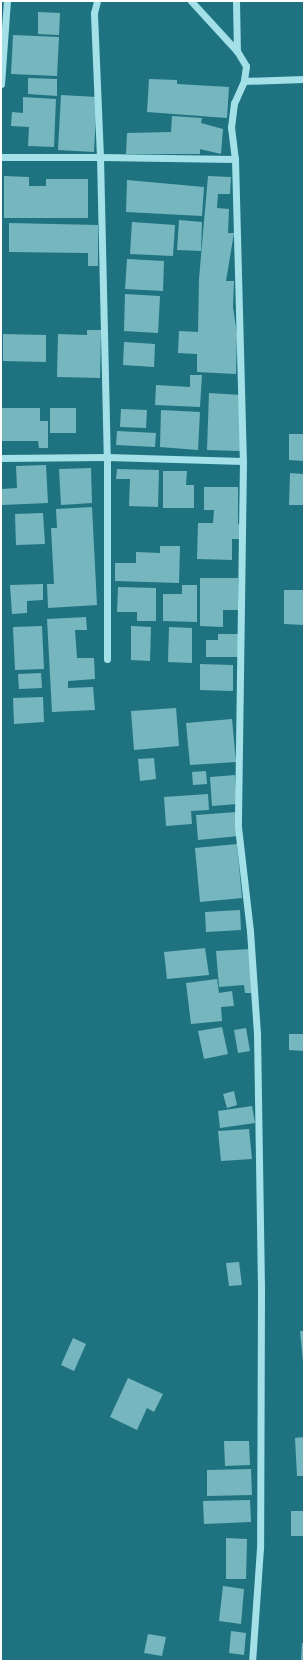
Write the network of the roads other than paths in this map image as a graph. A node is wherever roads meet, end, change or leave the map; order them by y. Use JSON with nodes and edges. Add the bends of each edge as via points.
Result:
{"nodes":[{"id":1,"x":7,"y":1,"type":"edge"},
{"id":2,"x":97,"y":1,"type":"edge"},
{"id":3,"x":191,"y":1,"type":"edge"},
{"id":4,"x":236,"y":1,"type":"edge"},
{"id":5,"x":237,"y":51,"type":"junction"},
{"id":6,"x":304,"y":79,"type":"edge"},
{"id":7,"x":244,"y":81,"type":"junction"},
{"id":8,"x":1,"y":84,"type":"edge"},
{"id":9,"x":100,"y":157,"type":"junction"},
{"id":10,"x":1,"y":158,"type":"edge"},
{"id":11,"x":235,"y":159,"type":"junction"},
{"id":12,"x":107,"y":457,"type":"junction"},
{"id":13,"x":1,"y":458,"type":"edge"},
{"id":14,"x":243,"y":461,"type":"junction"},
{"id":15,"x":107,"y":659,"type":"dead end"},
{"id":16,"x":252,"y":1661,"type":"edge"}],
"edges":[{"from":1,"to":8,"type":"street"},
{"from":2,"to":9,"type":"street","via":[[94,13]]},
{"from":3,"to":5,"type":"street"},
{"from":4,"to":5,"type":"street"},
{"from":5,"to":7,"type":"street","via":[[246,66]]},
{"from":6,"to":7,"type":"street"},
{"from":7,"to":11,"type":"street","via":[[234,103],[231,127]]},
{"from":9,"to":10,"type":"street"},
{"from":9,"to":11,"type":"street"},
{"from":9,"to":12,"type":"street"},
{"from":11,"to":14,"type":"street"},
{"from":12,"to":13,"type":"street"},
{"from":12,"to":14,"type":"street"},
{"from":12,"to":15,"type":"street"},
{"from":14,"to":16,"type":"street","via":[[238,826],[250,931],[257,1033],[261,1293],[260,1548]]}]}
